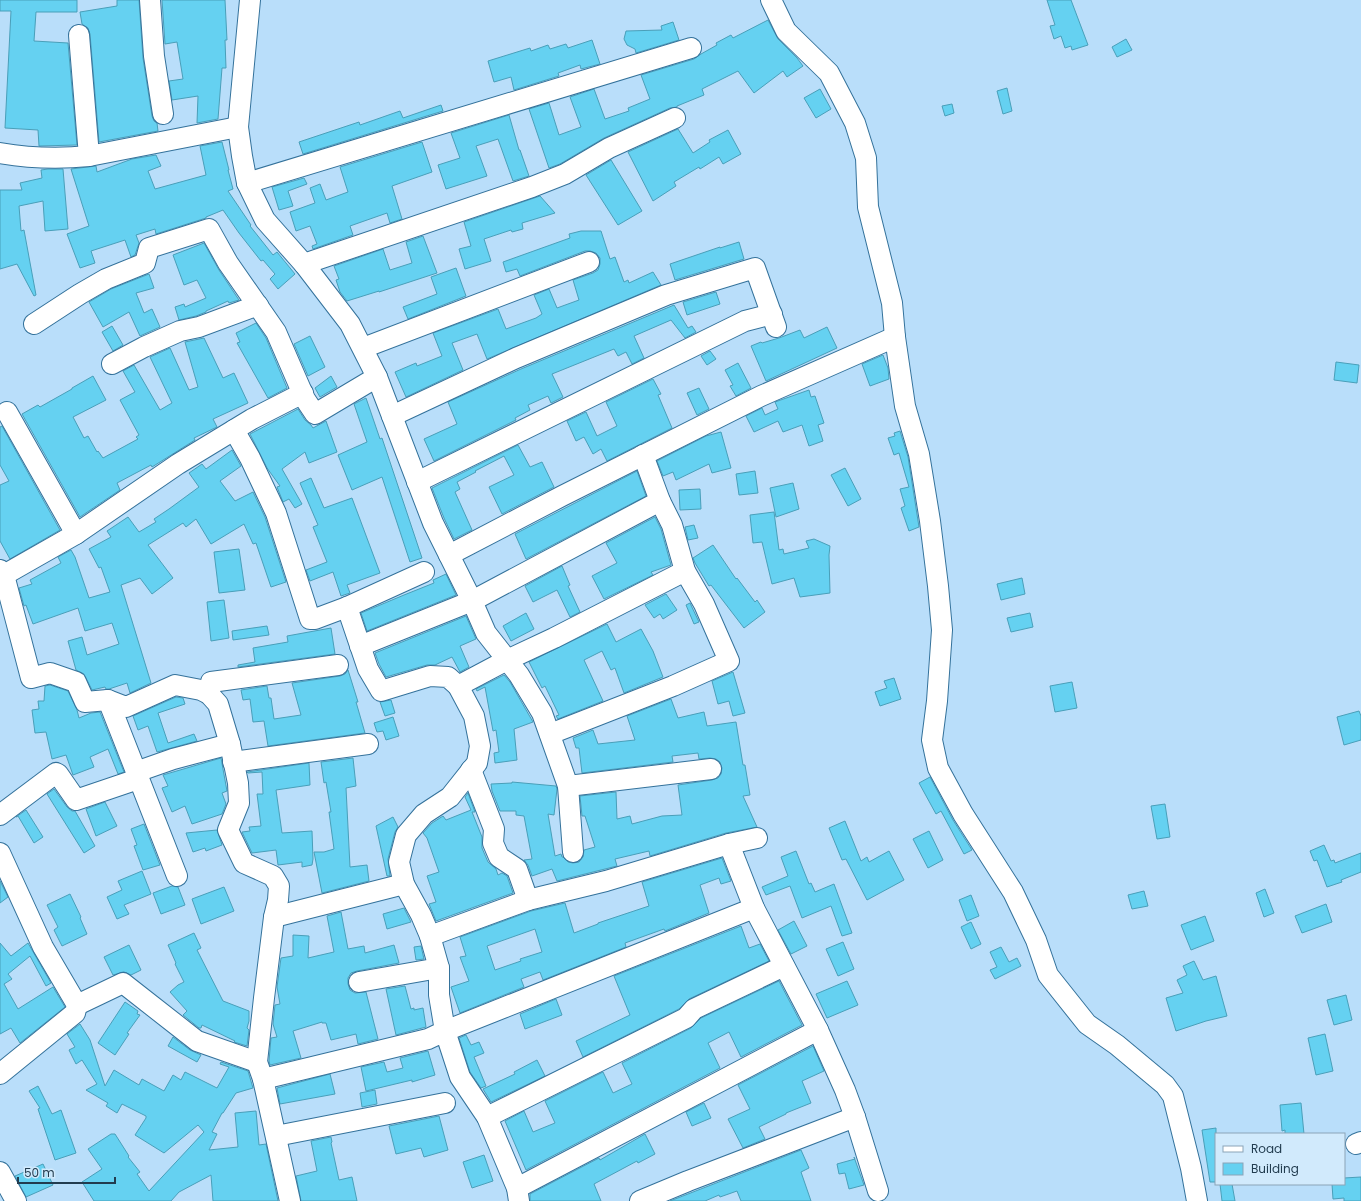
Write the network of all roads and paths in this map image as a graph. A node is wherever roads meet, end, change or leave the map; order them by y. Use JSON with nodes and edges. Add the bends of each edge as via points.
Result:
{"nodes":[{"id":1,"x":150,"y":0,"type":"edge"},
{"id":2,"x":250,"y":0,"type":"edge"},
{"id":3,"x":771,"y":0,"type":"edge"},
{"id":4,"x":79,"y":35,"type":"dead end"},
{"id":5,"x":691,"y":48,"type":"dead end"},
{"id":6,"x":163,"y":114,"type":"dead end"},
{"id":7,"x":675,"y":118,"type":"dead end"},
{"id":8,"x":238,"y":127,"type":"junction"},
{"id":9,"x":0,"y":153,"type":"edge"},
{"id":10,"x":89,"y":156,"type":"junction"},
{"id":11,"x":247,"y":183,"type":"junction"},
{"id":12,"x":589,"y":262,"type":"dead end"},
{"id":13,"x":304,"y":264,"type":"junction"},
{"id":14,"x":258,"y":305,"type":"junction"},
{"id":15,"x":34,"y":324,"type":"dead end"},
{"id":16,"x":895,"y":338,"type":"junction"},
{"id":17,"x":362,"y":348,"type":"junction"},
{"id":18,"x":112,"y":364,"type":"dead end"},
{"id":19,"x":377,"y":377,"type":"junction"},
{"id":20,"x":303,"y":393,"type":"junction"},
{"id":21,"x":7,"y":412,"type":"dead end"},
{"id":22,"x":392,"y":416,"type":"junction"},
{"id":23,"x":234,"y":430,"type":"junction"},
{"id":24,"x":643,"y":455,"type":"junction"},
{"id":25,"x":417,"y":482,"type":"junction"},
{"id":26,"x":660,"y":501,"type":"junction"},
{"id":27,"x":76,"y":534,"type":"junction"},
{"id":28,"x":449,"y":555,"type":"junction"},
{"id":29,"x":685,"y":571,"type":"junction"},
{"id":30,"x":424,"y":572,"type":"dead end"},
{"id":31,"x":1,"y":575,"type":"edge"},
{"id":32,"x":472,"y":601,"type":"junction"},
{"id":33,"x":347,"y":607,"type":"junction"},
{"id":34,"x":360,"y":646,"type":"junction"},
{"id":35,"x":506,"y":660,"type":"junction"},
{"id":36,"x":338,"y":665,"type":"dead end"},
{"id":37,"x":458,"y":686,"type":"junction"},
{"id":38,"x":209,"y":694,"type":"junction"},
{"id":39,"x":108,"y":700,"type":"junction"},
{"id":40,"x":550,"y":734,"type":"junction"},
{"id":41,"x":368,"y":744,"type":"dead end"},
{"id":42,"x":231,"y":753,"type":"junction"},
{"id":43,"x":712,"y":769,"type":"dead end"},
{"id":44,"x":472,"y":770,"type":"junction"},
{"id":45,"x":137,"y":776,"type":"junction"},
{"id":46,"x":568,"y":786,"type":"junction"},
{"id":47,"x":0,"y":814,"type":"edge"},
{"id":48,"x":757,"y":838,"type":"dead end"},
{"id":49,"x":729,"y":844,"type":"junction"},
{"id":50,"x":573,"y":852,"type":"dead end"},
{"id":51,"x":0,"y":853,"type":"edge"},
{"id":52,"x":177,"y":876,"type":"dead end"},
{"id":53,"x":404,"y":884,"type":"junction"},
{"id":54,"x":528,"y":900,"type":"junction"},
{"id":55,"x":754,"y":908,"type":"junction"},
{"id":56,"x":274,"y":917,"type":"junction"},
{"id":57,"x":430,"y":936,"type":"junction"},
{"id":58,"x":784,"y":966,"type":"junction"},
{"id":59,"x":440,"y":968,"type":"junction"},
{"id":60,"x":359,"y":982,"type":"dead end"},
{"id":61,"x":77,"y":1005,"type":"junction"},
{"id":62,"x":818,"y":1030,"type":"junction"},
{"id":63,"x":445,"y":1031,"type":"junction"},
{"id":64,"x":260,"y":1070,"type":"junction"},
{"id":65,"x":0,"y":1074,"type":"edge"},
{"id":66,"x":445,"y":1104,"type":"dead end"},
{"id":67,"x":487,"y":1116,"type":"junction"},
{"id":68,"x":856,"y":1117,"type":"junction"},
{"id":69,"x":276,"y":1136,"type":"junction"},
{"id":70,"x":0,"y":1172,"type":"edge"},
{"id":71,"x":878,"y":1191,"type":"dead end"},
{"id":72,"x":518,"y":1194,"type":"edge"},
{"id":73,"x":16,"y":1201,"type":"edge"},
{"id":74,"x":290,"y":1201,"type":"edge"},
{"id":75,"x":640,"y":1201,"type":"edge"},
{"id":76,"x":1197,"y":1201,"type":"edge"}],
"edges":[{"from":1,"to":6,"type":"street","via":[[154,56]]},
{"from":2,"to":8,"type":"street"},
{"from":3,"to":16,"type":"street","via":[[786,31],[829,73],[855,123],[866,158],[868,208],[892,303]]},
{"from":4,"to":10,"type":"street"},
{"from":5,"to":11,"type":"street"},
{"from":7,"to":13,"type":"street","via":[[609,148],[565,174],[532,187]]},
{"from":8,"to":10,"type":"street"},
{"from":8,"to":11,"type":"street"},
{"from":9,"to":10,"type":"street","via":[[66,158]]},
{"from":11,"to":13,"type":"street","via":[[265,220]]},
{"from":12,"to":17,"type":"street"},
{"from":13,"to":17,"type":"street","via":[[350,324]]},
{"from":14,"to":15,"type":"street","via":[[228,263],[209,230],[148,249],[144,264],[106,279]]},
{"from":14,"to":18,"type":"street","via":[[199,327],[180,331]]},
{"from":14,"to":20,"type":"street","via":[[276,332]]},
{"from":16,"to":24,"type":"street","via":[[760,396]]},
{"from":16,"to":76,"type":"street","via":[[906,406],[919,454],[938,586],[942,630],[932,740],[938,768],[963,814],[1013,892],[1036,940],[1048,975],[1087,1024],[1165,1085],[1173,1096]]},
{"from":17,"to":19,"type":"street"},
{"from":19,"to":20,"type":"street","via":[[315,414]]},
{"from":19,"to":22,"type":"street"},
{"from":20,"to":23,"type":"street","via":[[252,418]]},
{"from":21,"to":27,"type":"street"},
{"from":22,"to":25,"type":"street"},
{"from":22,"to":25,"type":"street","via":[[516,358],[658,298],[755,268],[774,320],[745,320]]},
{"from":23,"to":27,"type":"street","via":[[178,464]]},
{"from":23,"to":33,"type":"street","via":[[276,513],[310,619]]},
{"from":24,"to":26,"type":"street"},
{"from":24,"to":28,"type":"street"},
{"from":25,"to":28,"type":"street"},
{"from":26,"to":29,"type":"street","via":[[672,525]]},
{"from":26,"to":32,"type":"street"},
{"from":27,"to":31,"type":"street"},
{"from":28,"to":32,"type":"street"},
{"from":29,"to":35,"type":"street"},
{"from":29,"to":40,"type":"street","via":[[704,604],[730,661]]},
{"from":30,"to":33,"type":"street"},
{"from":31,"to":39,"type":"street","via":[[31,678],[50,673],[76,682],[85,702]]},
{"from":32,"to":34,"type":"street"},
{"from":32,"to":35,"type":"street","via":[[486,633]]},
{"from":33,"to":34,"type":"street"},
{"from":34,"to":37,"type":"street","via":[[368,669],[380,691],[430,676],[448,677]]},
{"from":35,"to":37,"type":"street"},
{"from":35,"to":40,"type":"street","via":[[519,675],[542,713]]},
{"from":36,"to":38,"type":"street","via":[[211,682]]},
{"from":37,"to":44,"type":"street","via":[[474,716],[480,746]]},
{"from":38,"to":39,"type":"street","via":[[175,685],[126,707]]},
{"from":38,"to":42,"type":"street","via":[[218,704]]},
{"from":39,"to":45,"type":"street"},
{"from":40,"to":46,"type":"street"},
{"from":41,"to":42,"type":"street"},
{"from":42,"to":45,"type":"street","via":[[174,759]]},
{"from":42,"to":56,"type":"street","via":[[238,783],[239,803],[228,830],[244,863],[273,876],[279,886]]},
{"from":43,"to":46,"type":"street"},
{"from":44,"to":53,"type":"street","via":[[450,796],[424,814],[406,835],[399,862]]},
{"from":44,"to":54,"type":"street","via":[[494,828],[493,843],[499,857],[517,869]]},
{"from":45,"to":47,"type":"street","via":[[76,800],[56,773]]},
{"from":45,"to":52,"type":"street"},
{"from":46,"to":50,"type":"street"},
{"from":48,"to":49,"type":"street"},
{"from":49,"to":54,"type":"street","via":[[606,881]]},
{"from":49,"to":55,"type":"street"},
{"from":51,"to":61,"type":"street","via":[[43,947]]},
{"from":53,"to":56,"type":"street"},
{"from":53,"to":57,"type":"street"},
{"from":54,"to":57,"type":"street"},
{"from":55,"to":58,"type":"street"},
{"from":55,"to":63,"type":"street"},
{"from":56,"to":64,"type":"street","via":[[264,998]]},
{"from":57,"to":59,"type":"street"},
{"from":58,"to":62,"type":"street"},
{"from":58,"to":67,"type":"street","via":[[694,1009],[686,1018]]},
{"from":59,"to":60,"type":"street"},
{"from":59,"to":63,"type":"street","via":[[439,995]]},
{"from":61,"to":64,"type":"street","via":[[123,982],[196,1041]]},
{"from":61,"to":65,"type":"street","via":[[75,1013]]},
{"from":62,"to":68,"type":"street"},
{"from":62,"to":72,"type":"street"},
{"from":63,"to":64,"type":"street","via":[[428,1039]]},
{"from":63,"to":67,"type":"street","via":[[460,1077]]},
{"from":64,"to":69,"type":"street"},
{"from":66,"to":69,"type":"street"},
{"from":67,"to":72,"type":"street"},
{"from":68,"to":71,"type":"street"},
{"from":68,"to":75,"type":"street"},
{"from":69,"to":74,"type":"street"},
{"from":70,"to":73,"type":"street"}]}
